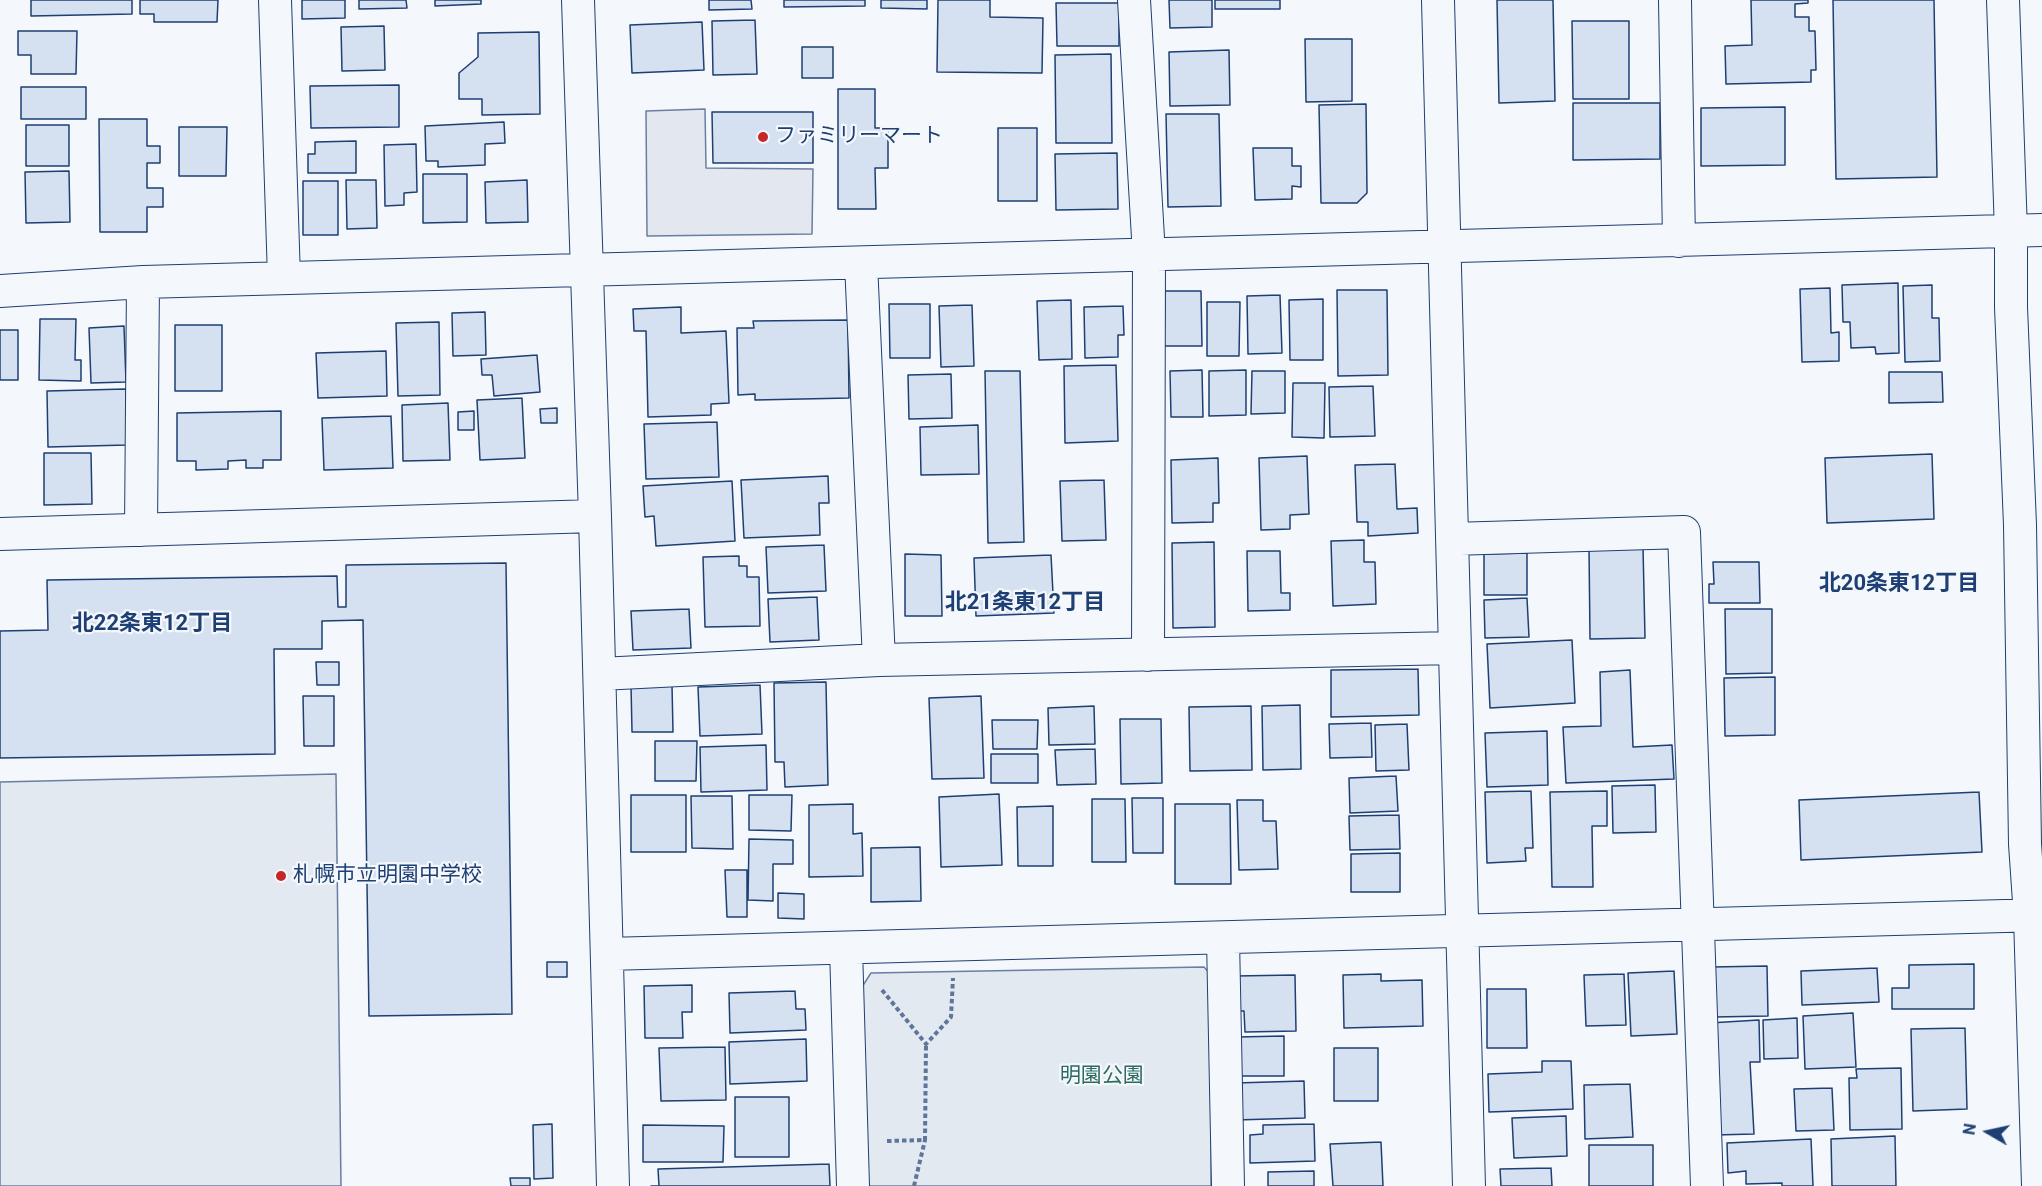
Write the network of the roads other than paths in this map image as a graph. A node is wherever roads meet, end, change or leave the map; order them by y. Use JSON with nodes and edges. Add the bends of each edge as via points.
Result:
{"nodes":[{"id":1,"x":275,"y":0,"type":"edge"},
{"id":2,"x":578,"y":0,"type":"edge"},
{"id":3,"x":1134,"y":0,"type":"edge"},
{"id":4,"x":1438,"y":0,"type":"edge"},
{"id":5,"x":1675,"y":0,"type":"edge"},
{"id":6,"x":2003,"y":0,"type":"edge"},
{"id":7,"x":2042,"y":230,"type":"edge"},
{"id":8,"x":2011,"y":232,"type":"junction"},
{"id":9,"x":1679,"y":241,"type":"junction"},
{"id":10,"x":1444,"y":248,"type":"junction"},
{"id":11,"x":1149,"y":255,"type":"junction"},
{"id":12,"x":861,"y":263,"type":"junction"},
{"id":13,"x":587,"y":270,"type":"junction"},
{"id":14,"x":284,"y":278,"type":"junction"},
{"id":15,"x":143,"y":282,"type":"junction"},
{"id":16,"x":0,"y":291,"type":"edge"},
{"id":17,"x":2029,"y":417,"type":"edge"},
{"id":18,"x":595,"y":516,"type":"junction"},
{"id":19,"x":2031,"y":525,"type":"edge"},
{"id":20,"x":141,"y":530,"type":"junction"},
{"id":21,"x":0,"y":534,"type":"edge"},
{"id":22,"x":1452,"y":539,"type":"junction"},
{"id":23,"x":1455,"y":648,"type":"junction"},
{"id":24,"x":1148,"y":655,"type":"junction"},
{"id":25,"x":879,"y":660,"type":"junction"},
{"id":26,"x":600,"y":674,"type":"junction"},
{"id":27,"x":2032,"y":713,"type":"edge"},
{"id":28,"x":2036,"y":915,"type":"edge"},
{"id":29,"x":1698,"y":925,"type":"junction"},
{"id":30,"x":1462,"y":932,"type":"junction"},
{"id":31,"x":1222,"y":939,"type":"junction"},
{"id":32,"x":846,"y":948,"type":"junction"},
{"id":33,"x":607,"y":954,"type":"junction"},
{"id":34,"x":613,"y":1186,"type":"edge"},
{"id":35,"x":853,"y":1186,"type":"edge"},
{"id":36,"x":1228,"y":1186,"type":"edge"},
{"id":37,"x":1469,"y":1186,"type":"edge"},
{"id":38,"x":1707,"y":1186,"type":"edge"},
{"id":39,"x":2038,"y":1186,"type":"edge"}],
"edges":[{"from":1,"to":14,"type":"street"},
{"from":2,"to":13,"type":"street"},
{"from":3,"to":11,"type":"street"},
{"from":4,"to":10,"type":"street"},
{"from":5,"to":9,"type":"street"},
{"from":6,"to":8,"type":"street"},
{"from":7,"to":8,"type":"street"},
{"from":8,"to":9,"type":"street"},
{"from":8,"to":17,"type":"street","via":[[2011,308]]},
{"from":9,"to":10,"type":"street"},
{"from":10,"to":11,"type":"street"},
{"from":10,"to":22,"type":"street"},
{"from":11,"to":12,"type":"street"},
{"from":11,"to":24,"type":"street"},
{"from":12,"to":13,"type":"street"},
{"from":12,"to":25,"type":"street"},
{"from":13,"to":14,"type":"street"},
{"from":13,"to":18,"type":"street"},
{"from":14,"to":15,"type":"street"},
{"from":15,"to":16,"type":"street"},
{"from":15,"to":20,"type":"street"},
{"from":17,"to":19,"type":"street"},
{"from":18,"to":20,"type":"street"},
{"from":18,"to":26,"type":"street"},
{"from":19,"to":27,"type":"street"},
{"from":20,"to":21,"type":"street"},
{"from":22,"to":23,"type":"street"},
{"from":22,"to":29,"type":"street","via":[[1684,532]]},
{"from":23,"to":24,"type":"street"},
{"from":23,"to":30,"type":"street"},
{"from":24,"to":25,"type":"street"},
{"from":25,"to":26,"type":"street"},
{"from":26,"to":33,"type":"street"},
{"from":27,"to":28,"type":"street","via":[[2025,844]]},
{"from":28,"to":29,"type":"street"},
{"from":28,"to":39,"type":"street"},
{"from":29,"to":30,"type":"street"},
{"from":29,"to":38,"type":"street"},
{"from":30,"to":31,"type":"street"},
{"from":30,"to":37,"type":"street"},
{"from":31,"to":32,"type":"street"},
{"from":31,"to":36,"type":"street"},
{"from":32,"to":33,"type":"street"},
{"from":32,"to":35,"type":"street"},
{"from":33,"to":34,"type":"street"}]}
